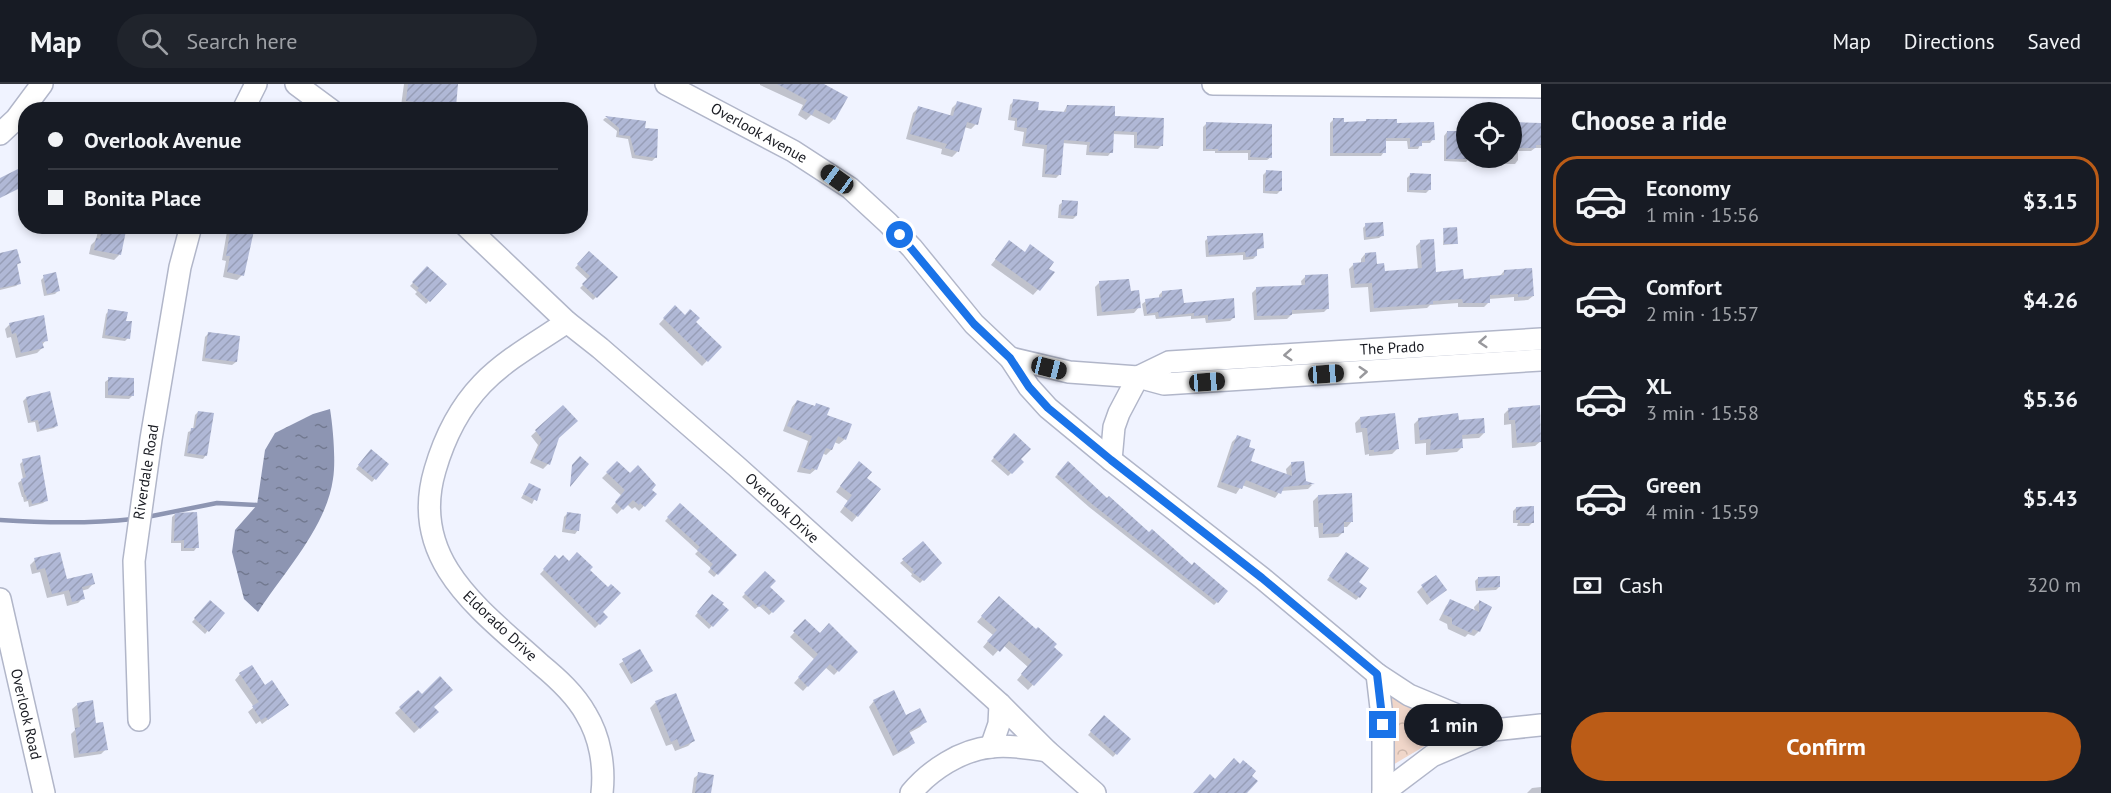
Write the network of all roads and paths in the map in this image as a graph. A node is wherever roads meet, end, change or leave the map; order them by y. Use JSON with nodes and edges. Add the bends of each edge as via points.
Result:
{"nodes":[{"id":1,"x":42,"y":84,"type":"edge"},
{"id":2,"x":256,"y":84,"type":"edge"},
{"id":3,"x":296,"y":84,"type":"edge"},
{"id":4,"x":666,"y":84,"type":"edge"},
{"id":5,"x":1213,"y":84,"type":"edge"},
{"id":6,"x":1501,"y":85,"type":"edge"},
{"id":7,"x":1541,"y":87,"type":"edge"},
{"id":8,"x":29,"y":102,"type":"edge"},
{"id":9,"x":247,"y":102,"type":"edge"},
{"id":10,"x":320,"y":102,"type":"edge"},
{"id":11,"x":18,"y":116,"type":"edge"},
{"id":12,"x":0,"y":134,"type":"edge"},
{"id":13,"x":189,"y":234,"type":"edge"},
{"id":14,"x":474,"y":234,"type":"edge"},
{"id":15,"x":567,"y":322,"type":"junction"},
{"id":16,"x":1541,"y":339,"type":"edge"},
{"id":17,"x":1010,"y":358,"type":"junction"},
{"id":18,"x":1541,"y":360,"type":"edge"},
{"id":19,"x":1138,"y":377,"type":"junction"},
{"id":20,"x":1111,"y":460,"type":"junction"},
{"id":21,"x":0,"y":599,"type":"edge"},
{"id":22,"x":1377,"y":674,"type":"junction"},
{"id":23,"x":999,"y":704,"type":"junction"},
{"id":24,"x":139,"y":720,"type":"dead end"},
{"id":25,"x":1541,"y":725,"type":"edge"},
{"id":26,"x":1493,"y":730,"type":"junction"},
{"id":27,"x":990,"y":747,"type":"junction"},
{"id":28,"x":1047,"y":751,"type":"junction"},
{"id":29,"x":1383,"y":792,"type":"edge"},
{"id":30,"x":44,"y":793,"type":"edge"},
{"id":31,"x":602,"y":793,"type":"edge"},
{"id":32,"x":911,"y":793,"type":"edge"},
{"id":33,"x":1095,"y":793,"type":"edge"}],
"edges":[{"from":1,"to":8,"type":"street"},
{"from":2,"to":9,"type":"street"},
{"from":3,"to":10,"type":"street"},
{"from":4,"to":17,"type":"street","name":"Overlook Avenue","via":[[793,151],[850,188],[896,231],[974,324]]},
{"from":5,"to":6,"type":"street"},
{"from":6,"to":7,"type":"street"},
{"from":11,"to":12,"type":"street"},
{"from":13,"to":24,"type":"street","name":"Riverdale Road","via":[[180,267],[134,561]]},
{"from":14,"to":15,"type":"street","name":"Overlook Drive"},
{"from":15,"to":23,"type":"street","name":"Overlook Drive","via":[[736,465]]},
{"from":15,"to":31,"type":"street","name":"Eldorado Drive","via":[[482,384],[459,414],[440,452],[431,483],[429,520],[450,575],[471,601],[558,680],[587,715],[602,757]]},
{"from":16,"to":19,"type":"street","name":"The Prado","one_way":true,"via":[[1169,363]]},
{"from":17,"to":19,"type":"street","name":"The Prado","via":[[1069,372]]},
{"from":17,"to":20,"type":"street","name":"Overlook Avenue","via":[[1048,408]]},
{"from":19,"to":18,"type":"street","name":"The Prado","one_way":true,"via":[[1164,384]]},
{"from":19,"to":20,"type":"street","via":[[1114,427]]},
{"from":20,"to":22,"type":"street","name":"Overlook Avenue"},
{"from":21,"to":30,"type":"street","name":"Overlook Road"},
{"from":22,"to":26,"type":"street","name":"Overlook Avenue","via":[[1409,695]]},
{"from":22,"to":29,"type":"street","via":[[1383,725]]},
{"from":23,"to":27,"type":"street","via":[[999,724]]},
{"from":23,"to":28,"type":"street","name":"Overlook Drive"},
{"from":25,"to":26,"type":"street","name":"Overlook Avenue"},
{"from":26,"to":29,"type":"street","via":[[1432,756]]},
{"from":27,"to":28,"type":"street"},
{"from":27,"to":32,"type":"street","via":[[958,757],[932,772]]},
{"from":28,"to":33,"type":"street","name":"Overlook Drive"}]}
